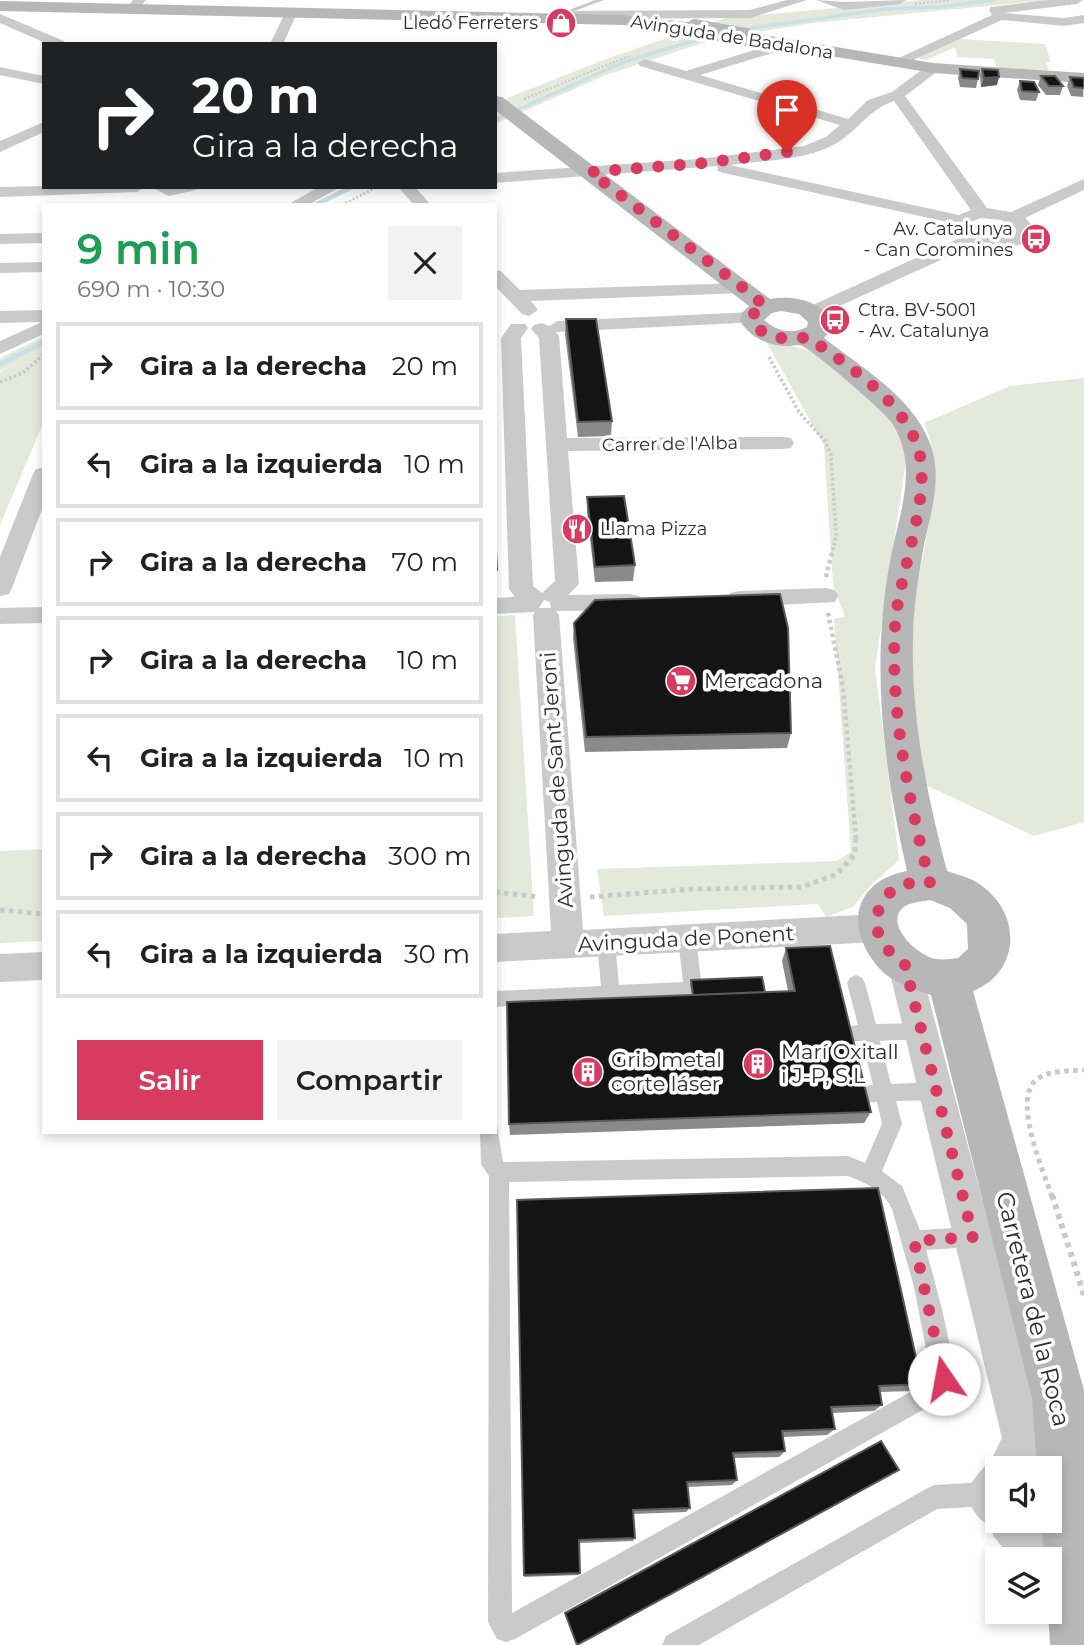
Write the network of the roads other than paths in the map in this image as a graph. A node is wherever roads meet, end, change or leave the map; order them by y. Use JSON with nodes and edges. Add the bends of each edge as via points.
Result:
{"nodes":[{"id":1,"x":601,"y":0,"type":"edge"},
{"id":2,"x":611,"y":0,"type":"edge"},
{"id":3,"x":801,"y":0,"type":"edge"},
{"id":4,"x":822,"y":0,"type":"edge"},
{"id":5,"x":900,"y":0,"type":"edge"},
{"id":6,"x":1077,"y":0,"type":"edge"},
{"id":7,"x":136,"y":4,"type":"edge"},
{"id":8,"x":0,"y":6,"type":"edge"},
{"id":9,"x":415,"y":8,"type":"edge"},
{"id":10,"x":291,"y":13,"type":"junction"},
{"id":11,"x":609,"y":14,"type":"junction"},
{"id":12,"x":559,"y":15,"type":"junction"},
{"id":13,"x":453,"y":16,"type":"junction"},
{"id":14,"x":1000,"y":16,"type":"junction"},
{"id":15,"x":0,"y":18,"type":"edge"},
{"id":16,"x":1084,"y":19,"type":"edge"},
{"id":17,"x":19,"y":26,"type":"junction"},
{"id":18,"x":411,"y":33,"type":"dead end"},
{"id":19,"x":0,"y":34,"type":"edge"},
{"id":20,"x":55,"y":42,"type":"edge"},
{"id":21,"x":277,"y":42,"type":"edge"},
{"id":22,"x":787,"y":44,"type":"junction"},
{"id":23,"x":645,"y":63,"type":"dead end"},
{"id":24,"x":895,"y":63,"type":"junction"},
{"id":25,"x":933,"y":68,"type":"junction"},
{"id":26,"x":0,"y":71,"type":"edge"},
{"id":27,"x":686,"y":75,"type":"junction"},
{"id":28,"x":1084,"y":78,"type":"edge"},
{"id":29,"x":42,"y":80,"type":"edge"},
{"id":30,"x":897,"y":95,"type":"junction"},
{"id":31,"x":503,"y":109,"type":"edge"},
{"id":32,"x":851,"y":124,"type":"junction"},
{"id":33,"x":42,"y":127,"type":"edge"},
{"id":34,"x":17,"y":139,"type":"junction"},
{"id":35,"x":42,"y":145,"type":"edge"},
{"id":36,"x":0,"y":147,"type":"edge"},
{"id":37,"x":704,"y":163,"type":"junction"},
{"id":38,"x":590,"y":172,"type":"junction"},
{"id":39,"x":497,"y":178,"type":"edge"},
{"id":40,"x":1084,"y":184,"type":"edge"},
{"id":41,"x":82,"y":189,"type":"edge"},
{"id":42,"x":328,"y":189,"type":"edge"},
{"id":43,"x":407,"y":189,"type":"edge"},
{"id":44,"x":0,"y":192,"type":"edge"},
{"id":45,"x":299,"y":203,"type":"edge"},
{"id":46,"x":421,"y":203,"type":"edge"},
{"id":47,"x":982,"y":213,"type":"junction"},
{"id":48,"x":1013,"y":218,"type":"junction"},
{"id":49,"x":960,"y":220,"type":"junction"},
{"id":50,"x":42,"y":238,"type":"edge"},
{"id":51,"x":974,"y":238,"type":"junction"},
{"id":52,"x":0,"y":239,"type":"edge"},
{"id":53,"x":42,"y":267,"type":"edge"},
{"id":54,"x":0,"y":268,"type":"edge"},
{"id":55,"x":497,"y":277,"type":"edge"},
{"id":56,"x":743,"y":288,"type":"junction"},
{"id":57,"x":516,"y":296,"type":"junction"},
{"id":58,"x":42,"y":316,"type":"edge"},
{"id":59,"x":0,"y":317,"type":"edge"},
{"id":60,"x":763,"y":320,"type":"junction"},
{"id":61,"x":811,"y":324,"type":"junction"},
{"id":62,"x":529,"y":326,"type":"junction"},
{"id":63,"x":497,"y":327,"type":"edge"},
{"id":64,"x":42,"y":328,"type":"edge"},
{"id":65,"x":0,"y":348,"type":"edge"},
{"id":66,"x":783,"y":443,"type":"dead end"},
{"id":67,"x":556,"y":445,"type":"junction"},
{"id":68,"x":505,"y":448,"type":"edge"},
{"id":69,"x":42,"y":479,"type":"edge"},
{"id":70,"x":0,"y":588,"type":"edge"},
{"id":71,"x":826,"y":596,"type":"road end"},
{"id":72,"x":714,"y":599,"type":"edge"},
{"id":73,"x":659,"y":601,"type":"edge"},
{"id":74,"x":544,"y":604,"type":"junction"},
{"id":75,"x":497,"y":606,"type":"edge"},
{"id":76,"x":42,"y":615,"type":"edge"},
{"id":77,"x":0,"y":616,"type":"edge"},
{"id":78,"x":930,"y":883,"type":"junction"},
{"id":79,"x":877,"y":928,"type":"junction"},
{"id":80,"x":687,"y":939,"type":"junction"},
{"id":81,"x":607,"y":943,"type":"junction"},
{"id":82,"x":568,"y":945,"type":"junction"},
{"id":83,"x":497,"y":948,"type":"edge"},
{"id":84,"x":42,"y":966,"type":"edge"},
{"id":85,"x":0,"y":968,"type":"edge"},
{"id":86,"x":927,"y":971,"type":"junction"},
{"id":87,"x":856,"y":983,"type":"dead end"},
{"id":88,"x":730,"y":987,"type":"edge"},
{"id":89,"x":693,"y":989,"type":"junction"},
{"id":90,"x":611,"y":993,"type":"junction"},
{"id":91,"x":497,"y":999,"type":"edge"},
{"id":92,"x":921,"y":1031,"type":"junction"},
{"id":93,"x":869,"y":1033,"type":"junction"},
{"id":94,"x":842,"y":1034,"type":"edge"},
{"id":95,"x":936,"y":1091,"type":"junction"},
{"id":96,"x":884,"y":1093,"type":"junction"},
{"id":97,"x":857,"y":1094,"type":"edge"},
{"id":98,"x":490,"y":1134,"type":"edge"},
{"id":99,"x":499,"y":1172,"type":"junction"},
{"id":100,"x":870,"y":1176,"type":"junction"},
{"id":101,"x":973,"y":1237,"type":"junction"},
{"id":102,"x":914,"y":1241,"type":"junction"},
{"id":103,"x":1009,"y":1456,"type":"edge"},
{"id":104,"x":1024,"y":1456,"type":"edge"},
{"id":105,"x":985,"y":1484,"type":"edge"},
{"id":106,"x":1028,"y":1533,"type":"edge"},
{"id":107,"x":1048,"y":1533,"type":"edge"},
{"id":108,"x":1074,"y":1573,"type":"junction"},
{"id":109,"x":675,"y":1645,"type":"edge"},
{"id":110,"x":1082,"y":1645,"type":"edge"}],
"edges":[{"from":1,"to":12,"type":"lane"},
{"from":2,"to":11,"type":"street"},
{"from":3,"to":11,"type":"street","via":[[762,12]]},
{"from":4,"to":5,"type":"street","via":[[844,6]]},
{"from":6,"to":14,"type":"street","via":[[995,10]]},
{"from":7,"to":8,"type":"street","name":"Avinguda de Badalona"},
{"from":7,"to":10,"type":"street","name":"Avinguda de Badalona"},
{"from":9,"to":10,"type":"street","name":"Avinguda de Badalona"},
{"from":9,"to":13,"type":"street","name":"Avinguda de Badalona"},
{"from":9,"to":18,"type":"street"},
{"from":10,"to":21,"type":"street"},
{"from":11,"to":12,"type":"street"},
{"from":12,"to":13,"type":"street"},
{"from":13,"to":22,"type":"street","name":"Avinguda de Badalona","bridge":true,"via":[[623,20]]},
{"from":14,"to":16,"type":"street","via":[[1064,22]]},
{"from":14,"to":24,"type":"street"},
{"from":15,"to":17,"type":"street"},
{"from":17,"to":19,"type":"street"},
{"from":17,"to":20,"type":"street"},
{"from":22,"to":24,"type":"street","name":"Avinguda de Badalona"},
{"from":22,"to":27,"type":"street"},
{"from":23,"to":27,"type":"street"},
{"from":24,"to":25,"type":"street","name":"Avinguda de Badalona"},
{"from":25,"to":28,"type":"street","name":"Avinguda de Badalona"},
{"from":25,"to":30,"type":"street"},
{"from":26,"to":29,"type":"street"},
{"from":27,"to":32,"type":"street"},
{"from":30,"to":32,"type":"street","via":[[873,103]]},
{"from":30,"to":47,"type":"street"},
{"from":31,"to":38,"type":"street"},
{"from":32,"to":37,"type":"street","via":[[831,140],[807,149]]},
{"from":33,"to":34,"type":"street"},
{"from":34,"to":35,"type":"street"},
{"from":34,"to":36,"type":"street"},
{"from":37,"to":38,"type":"street"},
{"from":37,"to":49,"type":"street"},
{"from":38,"to":39,"type":"street"},
{"from":38,"to":56,"type":"street"},
{"from":40,"to":48,"type":"street"},
{"from":41,"to":44,"type":"street"},
{"from":42,"to":45,"type":"street"},
{"from":43,"to":46,"type":"street"},
{"from":47,"to":48,"type":"street"},
{"from":47,"to":49,"type":"street"},
{"from":48,"to":51,"type":"street","via":[[1027,231],[1021,239]]},
{"from":49,"to":51,"type":"street","via":[[960,228]]},
{"from":50,"to":52,"type":"street"},
{"from":51,"to":61,"type":"street"},
{"from":53,"to":54,"type":"street"},
{"from":55,"to":57,"type":"street"},
{"from":56,"to":57,"type":"street"},
{"from":56,"to":60,"type":"street"},
{"from":57,"to":62,"type":"street","via":[[529,310]]},
{"from":58,"to":59,"type":"street"},
{"from":60,"to":61,"type":"street","via":[[791,339]]},
{"from":60,"to":61,"type":"street","via":[[794,305]]},
{"from":60,"to":62,"type":"street"},
{"from":61,"to":78,"type":"street","via":[[898,411],[918,449],[920,493],[898,604],[895,662],[911,811]]},
{"from":62,"to":63,"type":"street"},
{"from":62,"to":67,"type":"street","via":[[548,336]]},
{"from":62,"to":68,"type":"street","name":"Avinguda de Sant Jeroni","via":[[511,338]]},
{"from":64,"to":65,"type":"street"},
{"from":66,"to":67,"type":"street","name":"Carrer de l'Alba"},
{"from":67,"to":74,"type":"street","via":[[567,584]]},
{"from":68,"to":74,"type":"street","name":"Avinguda de Sant Jeroni","via":[[521,589]]},
{"from":69,"to":70,"type":"street"},
{"from":71,"to":72,"type":"street"},
{"from":73,"to":74,"type":"street"},
{"from":74,"to":75,"type":"street"},
{"from":74,"to":82,"type":"street","name":"Avinguda de Sant Jeroni"},
{"from":76,"to":77,"type":"street"},
{"from":78,"to":79,"type":"street","via":[[907,884],[888,893],[878,908]]},
{"from":78,"to":86,"type":"street","via":[[971,900],[992,935],[990,953],[979,968],[961,976]]},
{"from":79,"to":80,"type":"street","name":"Avinguda de Ponent"},
{"from":79,"to":86,"type":"street","via":[[884,945]]},
{"from":80,"to":81,"type":"street","name":"Avinguda de Ponent"},
{"from":80,"to":89,"type":"lane"},
{"from":81,"to":82,"type":"street","name":"Avinguda de Ponent"},
{"from":81,"to":90,"type":"lane"},
{"from":82,"to":83,"type":"street","name":"Avinguda de Ponent"},
{"from":84,"to":85,"type":"street"},
{"from":86,"to":92,"type":"street"},
{"from":86,"to":104,"type":"street","name":"Carretera de la Roca","via":[[1059,1398]]},
{"from":87,"to":93,"type":"lane"},
{"from":88,"to":89,"type":"lane"},
{"from":89,"to":90,"type":"lane"},
{"from":90,"to":91,"type":"lane"},
{"from":92,"to":93,"type":"lane"},
{"from":92,"to":95,"type":"street"},
{"from":93,"to":94,"type":"lane"},
{"from":93,"to":96,"type":"lane"},
{"from":95,"to":96,"type":"lane"},
{"from":95,"to":101,"type":"street"},
{"from":96,"to":97,"type":"lane"},
{"from":96,"to":100,"type":"lane","via":[[892,1124]]},
{"from":98,"to":99,"type":"lane","via":[[491,1164]]},
{"from":99,"to":100,"type":"lane","via":[[848,1166]]},
{"from":99,"to":102,"type":"lane","via":[[500,1622],[506,1630],[943,1385]]},
{"from":100,"to":102,"type":"lane","via":[[895,1193]]},
{"from":101,"to":102,"type":"lane"},
{"from":101,"to":103,"type":"street"},
{"from":105,"to":109,"type":"lane","via":[[934,1497]]},
{"from":106,"to":108,"type":"street","via":[[1032,1548]]},
{"from":107,"to":108,"type":"street","name":"Carretera de la Roca"},
{"from":108,"to":110,"type":"street","name":"Carretera de la Roca"}]}
